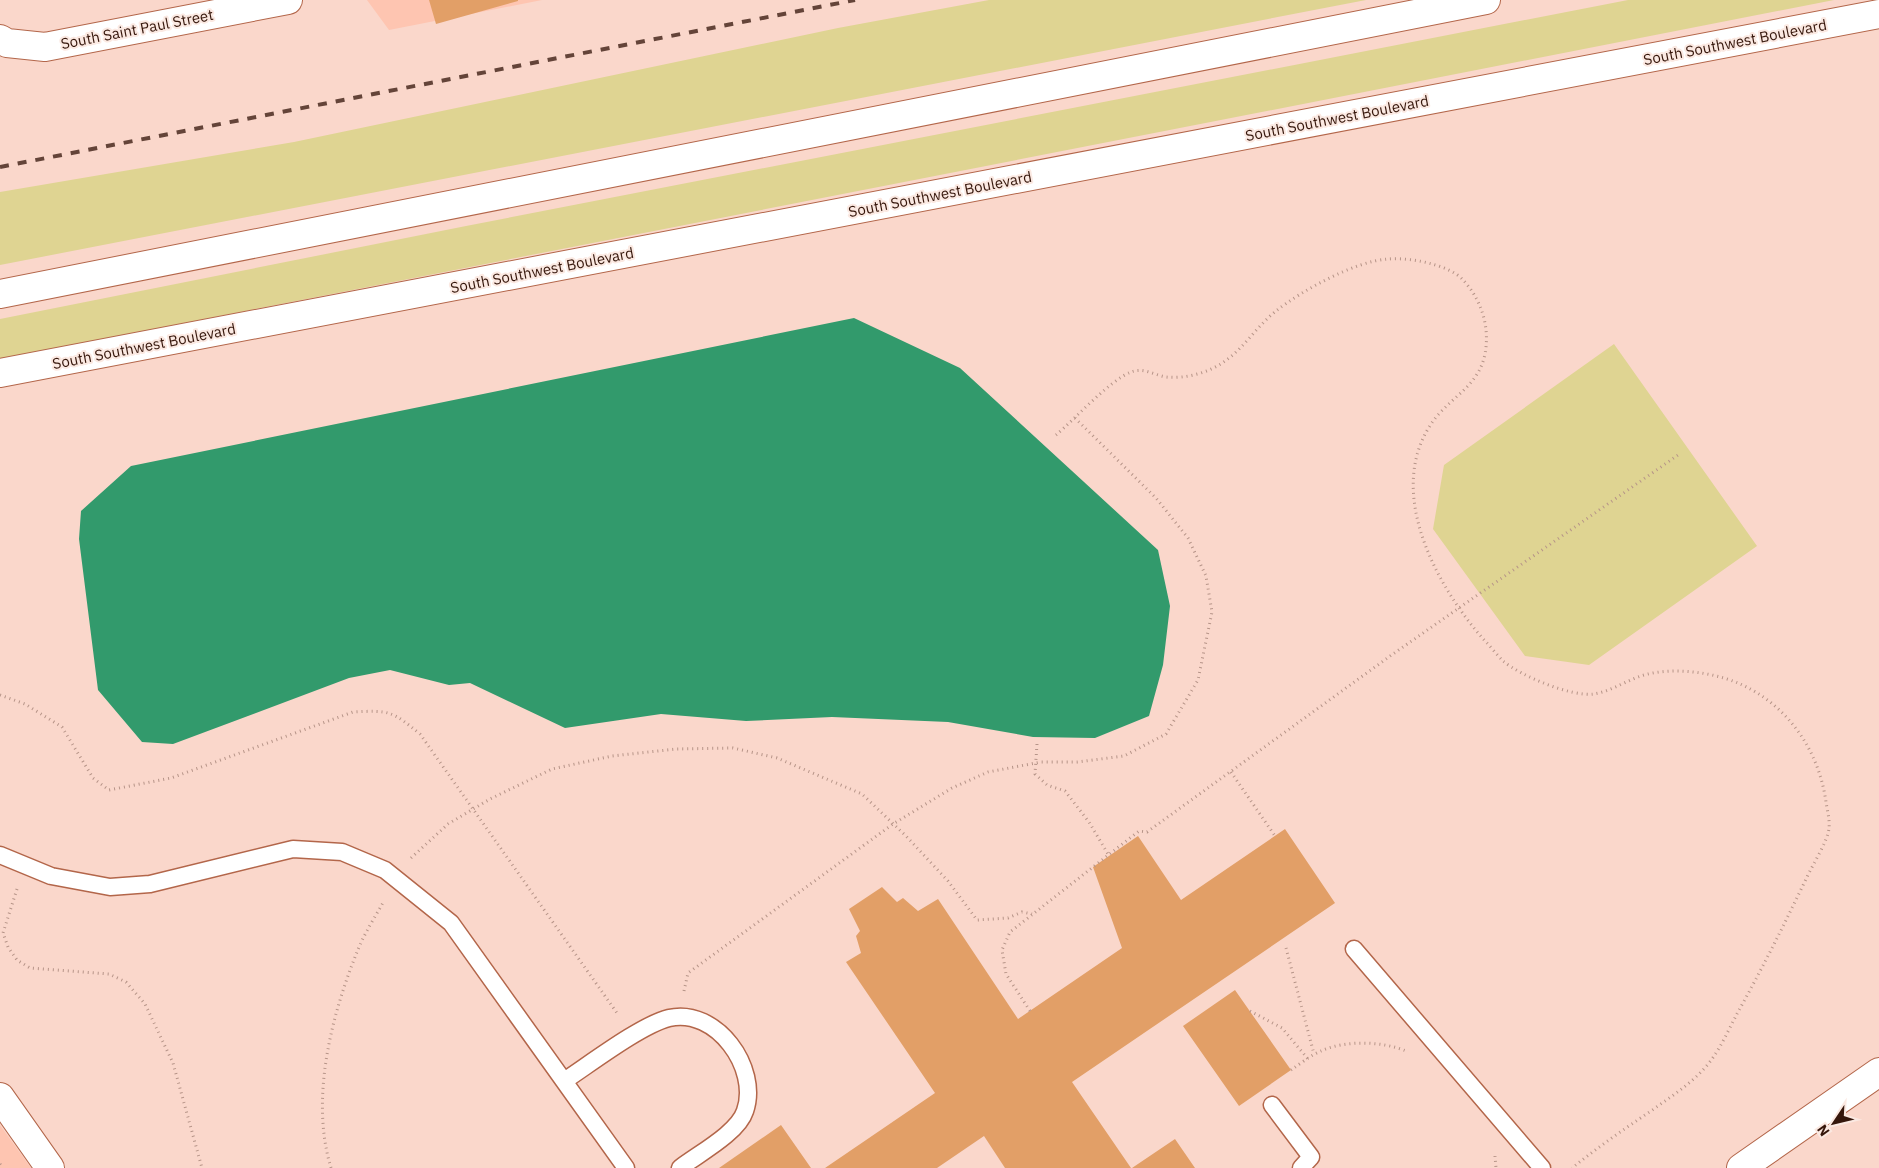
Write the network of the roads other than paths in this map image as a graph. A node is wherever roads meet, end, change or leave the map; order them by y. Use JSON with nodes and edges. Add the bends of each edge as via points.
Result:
{"nodes":[{"id":1,"x":288,"y":0,"type":"edge"},
{"id":2,"x":1486,"y":0,"type":"edge"},
{"id":3,"x":1879,"y":14,"type":"edge"},
{"id":4,"x":0,"y":39,"type":"edge"},
{"id":5,"x":0,"y":294,"type":"edge"},
{"id":6,"x":0,"y":373,"type":"edge"},
{"id":7,"x":0,"y":856,"type":"edge"},
{"id":8,"x":1354,"y":949,"type":"dead end"},
{"id":9,"x":1879,"y":1072,"type":"edge"},
{"id":10,"x":564,"y":1081,"type":"junction"},
{"id":11,"x":0,"y":1097,"type":"edge"},
{"id":12,"x":1272,"y":1105,"type":"dead end"},
{"id":13,"x":50,"y":1168,"type":"edge"},
{"id":14,"x":626,"y":1168,"type":"edge"},
{"id":15,"x":680,"y":1168,"type":"edge"},
{"id":16,"x":1301,"y":1168,"type":"edge"},
{"id":17,"x":1542,"y":1168,"type":"edge"},
{"id":18,"x":1741,"y":1168,"type":"edge"}],
"edges":[{"from":1,"to":4,"type":"main road","name":"South Saint Paul Street","via":[[45,47],[7,43]]},
{"from":2,"to":5,"type":"main road"},
{"from":3,"to":6,"type":"main road","name":"South Southwest Boulevard"},
{"from":7,"to":10,"type":"lane","via":[[51,876],[110,887],[150,884],[294,849],[342,852],[384,870],[451,923]]},
{"from":8,"to":17,"type":"lane"},
{"from":9,"to":18,"type":"main road"},
{"from":10,"to":14,"type":"lane"},
{"from":10,"to":15,"type":"lane","via":[[650,1026],[670,1018],[698,1019],[724,1035],[744,1066],[748,1087],[745,1111],[734,1128]]},
{"from":11,"to":13,"type":"main road"},
{"from":12,"to":16,"type":"lane","via":[[1311,1157]]}]}
